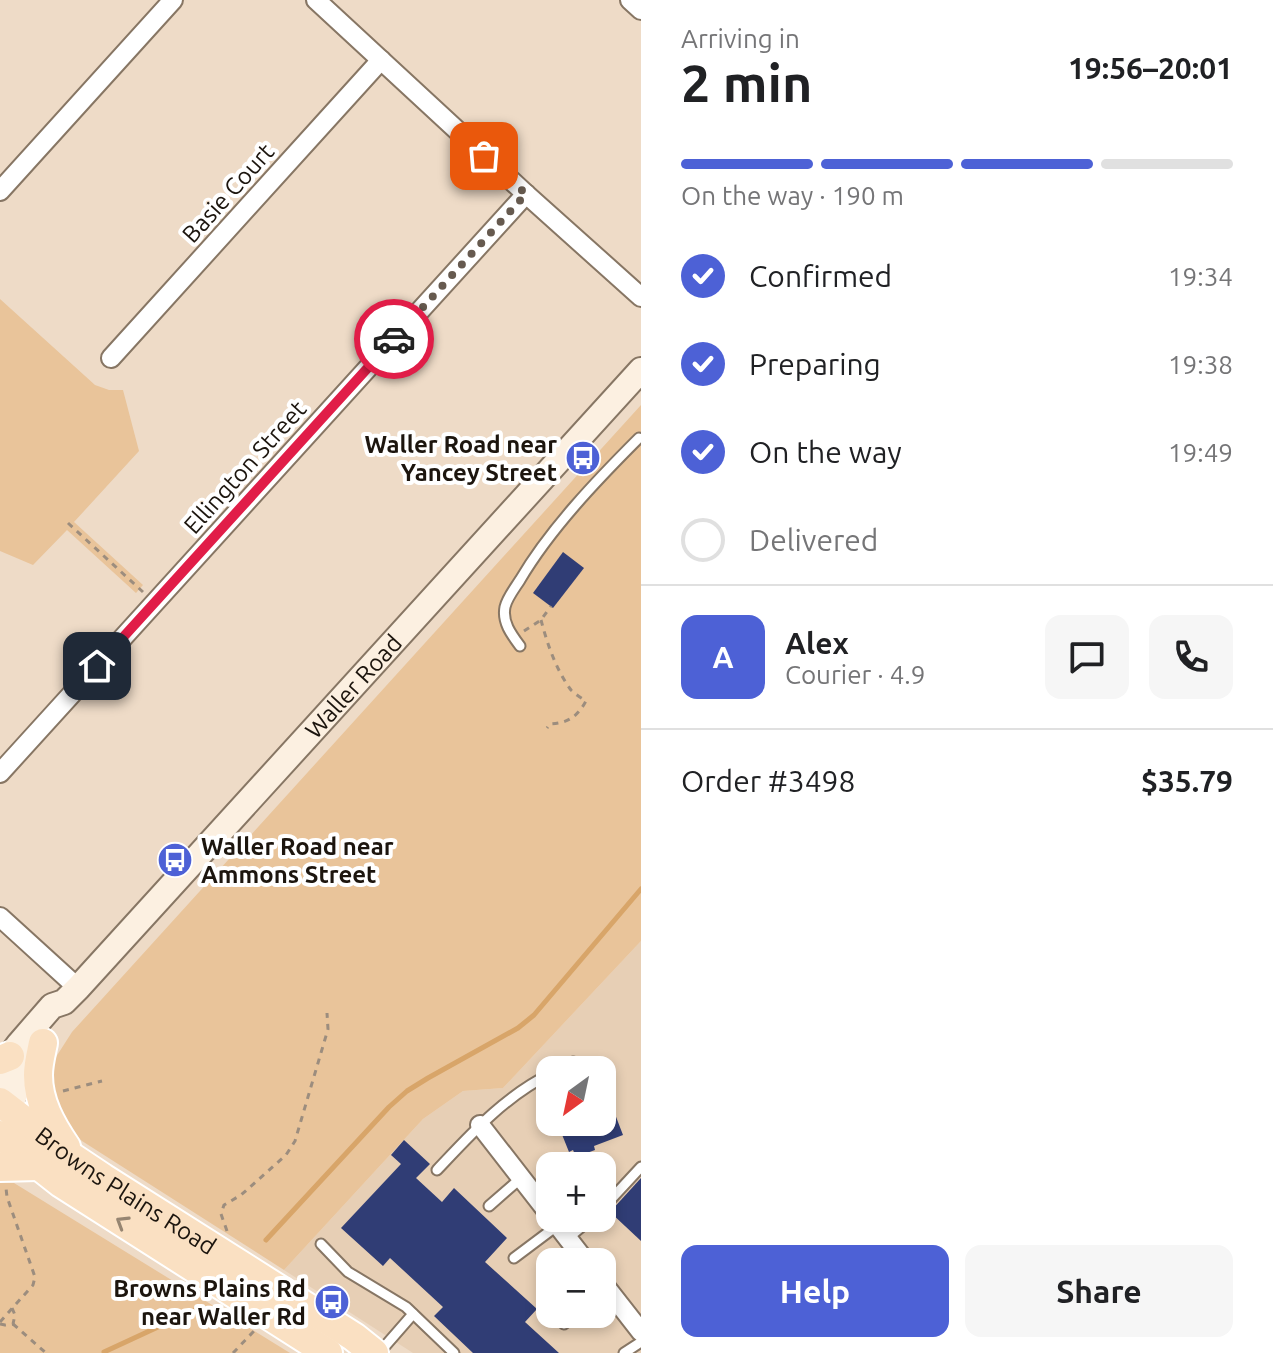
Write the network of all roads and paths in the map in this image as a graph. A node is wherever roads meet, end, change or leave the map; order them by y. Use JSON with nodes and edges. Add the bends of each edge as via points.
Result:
{"nodes":[{"id":1,"x":173,"y":0,"type":"edge"},
{"id":2,"x":316,"y":0,"type":"edge"},
{"id":3,"x":630,"y":0,"type":"edge"},
{"id":4,"x":641,"y":10,"type":"edge"},
{"id":5,"x":381,"y":60,"type":"junction"},
{"id":6,"x":0,"y":191,"type":"edge"},
{"id":7,"x":526,"y":194,"type":"junction"},
{"id":8,"x":641,"y":297,"type":"edge"},
{"id":9,"x":111,"y":358,"type":"dead end"},
{"id":10,"x":641,"y":370,"type":"edge"},
{"id":11,"x":639,"y":438,"type":"dead end"},
{"id":12,"x":68,"y":523,"type":"dead end"},
{"id":13,"x":155,"y":602,"type":"junction"},
{"id":14,"x":551,"y":606,"type":"dead end"},
{"id":15,"x":541,"y":620,"type":"junction"},
{"id":16,"x":517,"y":642,"type":"joint"},
{"id":17,"x":547,"y":728,"type":"dead end"},
{"id":18,"x":0,"y":773,"type":"edge"},
{"id":19,"x":0,"y":917,"type":"edge"},
{"id":20,"x":71,"y":995,"type":"junction"},
{"id":21,"x":327,"y":1013,"type":"dead end"},
{"id":22,"x":43,"y":1043,"type":"junction"},
{"id":23,"x":5,"y":1058,"type":"edge"},
{"id":24,"x":102,"y":1081,"type":"dead end"},
{"id":25,"x":536,"y":1081,"type":"edge"},
{"id":26,"x":72,"y":1089,"type":"dead end"},
{"id":27,"x":2,"y":1112,"type":"edge"},
{"id":28,"x":480,"y":1125,"type":"junction"},
{"id":29,"x":73,"y":1158,"type":"junction"},
{"id":30,"x":38,"y":1166,"type":"junction"},
{"id":31,"x":641,"y":1167,"type":"edge"},
{"id":32,"x":437,"y":1170,"type":"dead end"},
{"id":33,"x":2,"y":1174,"type":"edge"},
{"id":34,"x":521,"y":1178,"type":"junction"},
{"id":35,"x":616,"y":1194,"type":"edge"},
{"id":36,"x":536,"y":1197,"type":"edge"},
{"id":37,"x":489,"y":1206,"type":"dead end"},
{"id":38,"x":541,"y":1232,"type":"edge"},
{"id":39,"x":563,"y":1232,"type":"edge"},
{"id":40,"x":230,"y":1239,"type":"dead end"},
{"id":41,"x":321,"y":1244,"type":"dead end"},
{"id":42,"x":575,"y":1248,"type":"edge"},
{"id":43,"x":514,"y":1258,"type":"dead end"},
{"id":44,"x":616,"y":1300,"type":"edge"},
{"id":45,"x":12,"y":1308,"type":"junction"},
{"id":46,"x":413,"y":1314,"type":"junction"},
{"id":47,"x":637,"y":1320,"type":"edge"},
{"id":48,"x":0,"y":1323,"type":"edge"},
{"id":49,"x":13,"y":1324,"type":"junction"},
{"id":50,"x":255,"y":1329,"type":"dead end"},
{"id":51,"x":641,"y":1342,"type":"edge"},
{"id":52,"x":39,"y":1347,"type":"junction"},
{"id":53,"x":37,"y":1353,"type":"edge"},
{"id":54,"x":46,"y":1353,"type":"edge"},
{"id":55,"x":233,"y":1353,"type":"edge"},
{"id":56,"x":328,"y":1353,"type":"edge"},
{"id":57,"x":377,"y":1353,"type":"edge"},
{"id":58,"x":454,"y":1353,"type":"edge"},
{"id":59,"x":624,"y":1353,"type":"edge"}],
"edges":[{"from":1,"to":6,"type":"street"},
{"from":2,"to":5,"type":"street"},
{"from":3,"to":4,"type":"street"},
{"from":5,"to":7,"type":"street"},
{"from":5,"to":9,"type":"street","name":"Basie Court"},
{"from":7,"to":8,"type":"street"},
{"from":7,"to":13,"type":"street","name":"Ellington Street"},
{"from":10,"to":20,"type":"street","name":"Waller Road"},
{"from":11,"to":16,"type":"lane","via":[[533,558],[505,605],[508,630]]},
{"from":12,"to":13,"type":"path"},
{"from":13,"to":18,"type":"street","name":"Ellington Street"},
{"from":14,"to":15,"type":"path"},
{"from":15,"to":16,"type":"path"},
{"from":15,"to":17,"type":"path","via":[[559,669],[572,692],[586,701],[580,712]]},
{"from":19,"to":20,"type":"street"},
{"from":20,"to":22,"type":"street","name":"Waller Road"},
{"from":20,"to":23,"type":"street","name":"Waller Road","via":[[52,1006]]},
{"from":21,"to":40,"type":"path","via":[[328,1029],[295,1141],[286,1155],[222,1208]]},
{"from":22,"to":27,"type":"street","name":"Waller Road"},
{"from":22,"to":29,"type":"main road","via":[[41,1095],[49,1121]]},
{"from":23,"to":27,"type":"street","name":"Waller Road"},
{"from":24,"to":26,"type":"path"},
{"from":25,"to":28,"type":"lane"},
{"from":27,"to":29,"type":"main road","name":"Browns Plains Road"},
{"from":27,"to":30,"type":"main road","name":"Browns Plains Road"},
{"from":28,"to":32,"type":"lane"},
{"from":28,"to":34,"type":"street"},
{"from":29,"to":57,"type":"main road","name":"Browns Plains Road"},
{"from":30,"to":33,"type":"main road"},
{"from":56,"to":30,"type":"main road","name":"Browns Plains Road","one_way":true},
{"from":31,"to":35,"type":"lane"},
{"from":33,"to":45,"type":"path","via":[[35,1277]]},
{"from":34,"to":36,"type":"street"},
{"from":34,"to":37,"type":"lane"},
{"from":38,"to":43,"type":"lane"},
{"from":39,"to":42,"type":"street"},
{"from":41,"to":46,"type":"lane","via":[[348,1272]]},
{"from":44,"to":47,"type":"street"},
{"from":45,"to":48,"type":"path"},
{"from":45,"to":49,"type":"path"},
{"from":46,"to":57,"type":"lane"},
{"from":46,"to":58,"type":"lane"},
{"from":48,"to":49,"type":"path"},
{"from":49,"to":52,"type":"path"},
{"from":50,"to":55,"type":"path"},
{"from":51,"to":59,"type":"lane"},
{"from":52,"to":53,"type":"path"},
{"from":52,"to":54,"type":"path"}]}
